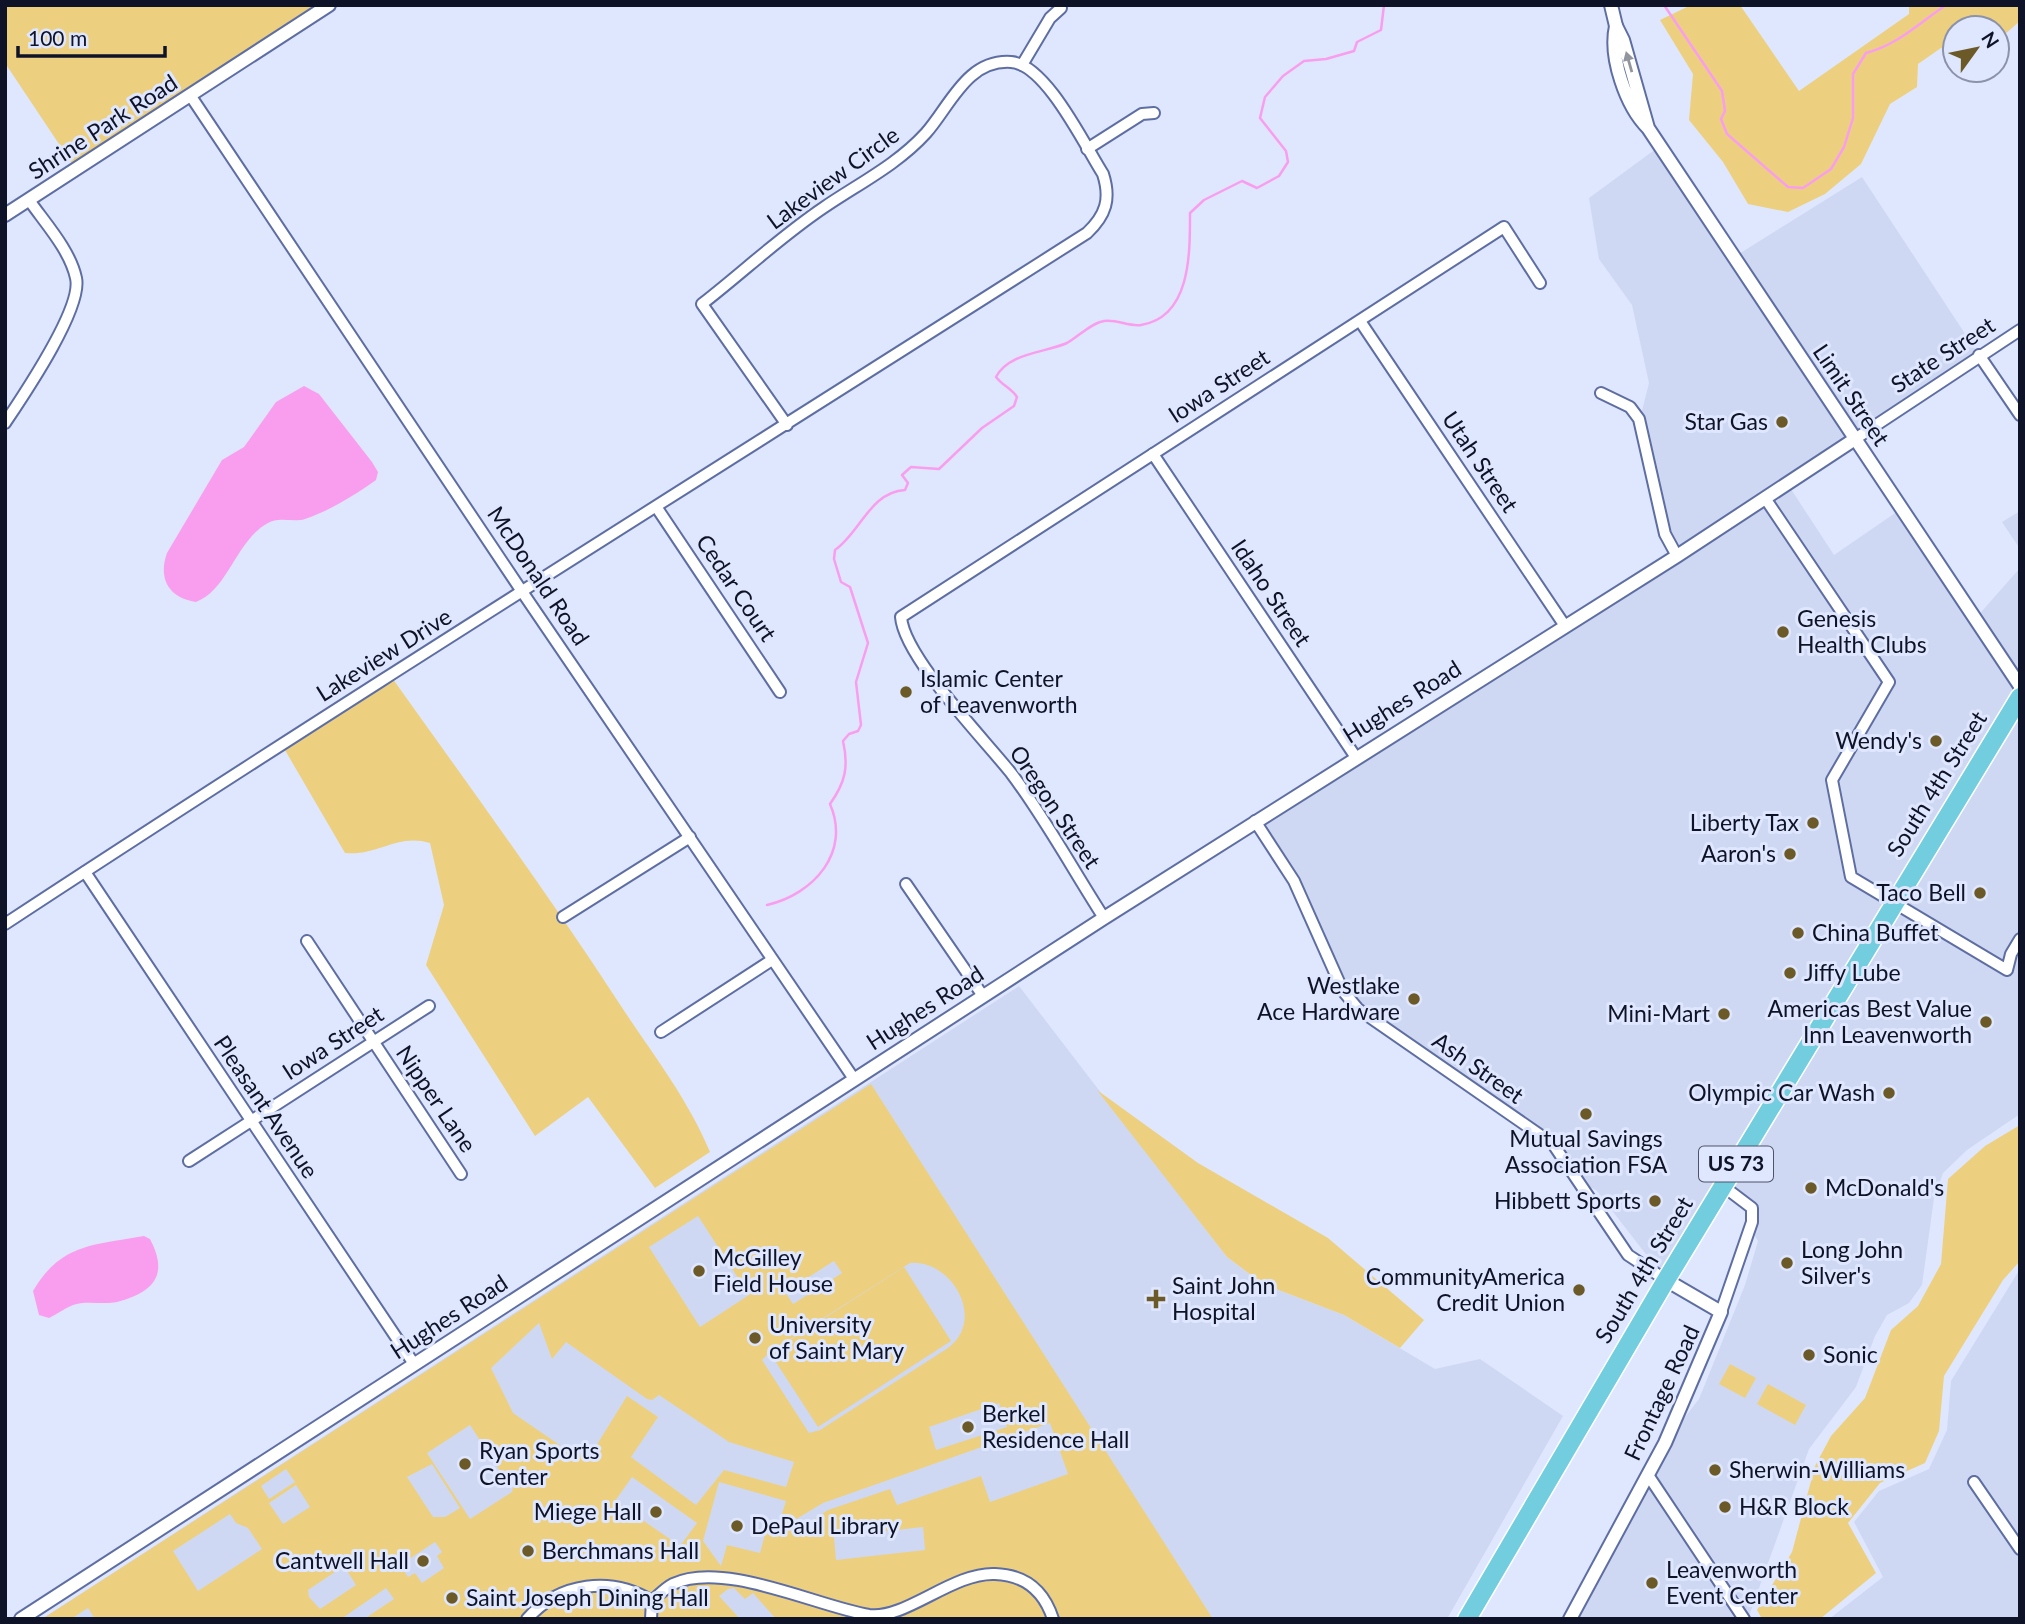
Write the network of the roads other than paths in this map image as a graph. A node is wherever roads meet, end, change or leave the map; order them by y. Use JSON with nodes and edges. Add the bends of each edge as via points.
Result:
{"nodes":[{"id":1,"x":329,"y":5,"type":"edge"},
{"id":2,"x":1611,"y":5,"type":"edge"},
{"id":3,"x":1061,"y":8,"type":"dead end"},
{"id":4,"x":1022,"y":65,"type":"junction"},
{"id":5,"x":190,"y":95,"type":"junction"},
{"id":6,"x":1154,"y":113,"type":"dead end"},
{"id":7,"x":1087,"y":149,"type":"junction"},
{"id":8,"x":29,"y":200,"type":"junction"},
{"id":9,"x":5,"y":215,"type":"edge"},
{"id":10,"x":1540,"y":283,"type":"dead end"},
{"id":11,"x":1360,"y":321,"type":"junction"},
{"id":12,"x":2020,"y":330,"type":"edge"},
{"id":13,"x":1979,"y":355,"type":"junction"},
{"id":14,"x":1601,"y":393,"type":"dead end"},
{"id":15,"x":2020,"y":415,"type":"edge"},
{"id":16,"x":5,"y":422,"type":"edge"},
{"id":17,"x":787,"y":425,"type":"junction"},
{"id":18,"x":1855,"y":439,"type":"junction"},
{"id":19,"x":1153,"y":454,"type":"junction"},
{"id":20,"x":1765,"y":498,"type":"junction"},
{"id":21,"x":657,"y":508,"type":"junction"},
{"id":22,"x":1677,"y":556,"type":"junction"},
{"id":23,"x":523,"y":593,"type":"junction"},
{"id":24,"x":901,"y":617,"type":"joint"},
{"id":25,"x":1565,"y":625,"type":"junction"},
{"id":26,"x":2020,"y":686,"type":"edge"},
{"id":27,"x":780,"y":692,"type":"dead end"},
{"id":28,"x":2020,"y":697,"type":"edge"},
{"id":29,"x":1355,"y":756,"type":"junction"},
{"id":30,"x":1255,"y":821,"type":"junction"},
{"id":31,"x":690,"y":837,"type":"junction"},
{"id":32,"x":85,"y":872,"type":"junction"},
{"id":33,"x":906,"y":884,"type":"dead end"},
{"id":34,"x":1894,"y":901,"type":"junction"},
{"id":35,"x":563,"y":917,"type":"dead end"},
{"id":36,"x":1104,"y":918,"type":"junction"},
{"id":37,"x":5,"y":924,"type":"edge"},
{"id":38,"x":2020,"y":939,"type":"edge"},
{"id":39,"x":307,"y":941,"type":"dead end"},
{"id":40,"x":772,"y":960,"type":"junction"},
{"id":41,"x":983,"y":996,"type":"junction"},
{"id":42,"x":429,"y":1006,"type":"dead end"},
{"id":43,"x":662,"y":1032,"type":"dead end"},
{"id":44,"x":374,"y":1042,"type":"junction"},
{"id":45,"x":854,"y":1079,"type":"junction"},
{"id":46,"x":250,"y":1122,"type":"junction"},
{"id":47,"x":189,"y":1161,"type":"dead end"},
{"id":48,"x":461,"y":1174,"type":"dead end"},
{"id":49,"x":1723,"y":1186,"type":"junction"},
{"id":50,"x":1666,"y":1280,"type":"junction"},
{"id":51,"x":1721,"y":1312,"type":"junction"},
{"id":52,"x":414,"y":1364,"type":"junction"},
{"id":53,"x":1648,"y":1475,"type":"junction"},
{"id":54,"x":1974,"y":1482,"type":"dead end"},
{"id":55,"x":2020,"y":1549,"type":"edge"},
{"id":56,"x":652,"y":1601,"type":"junction"},
{"id":57,"x":21,"y":1619,"type":"edge"},
{"id":58,"x":527,"y":1619,"type":"edge"},
{"id":59,"x":651,"y":1619,"type":"edge"},
{"id":60,"x":1053,"y":1619,"type":"edge"},
{"id":61,"x":1467,"y":1619,"type":"edge"},
{"id":62,"x":1570,"y":1619,"type":"edge"},
{"id":63,"x":1744,"y":1619,"type":"edge"}],
"edges":[{"from":1,"to":5,"type":"street","name":"Shrine Park Road"},
{"from":2,"to":18,"type":"street","name":"Limit Street","via":[[1648,128]]},
{"from":3,"to":4,"type":"street"},
{"from":4,"to":7,"type":"street","via":[[1048,87]]},
{"from":4,"to":17,"type":"street","name":"Lakeview Circle","via":[[984,66],[966,79],[906,153],[820,209],[702,304]]},
{"from":5,"to":8,"type":"street","name":"Shrine Park Road"},
{"from":5,"to":23,"type":"street","name":"McDonald Road"},
{"from":6,"to":7,"type":"street","via":[[1142,114]]},
{"from":7,"to":17,"type":"street","via":[[1108,190],[1107,208],[1099,222]]},
{"from":8,"to":9,"type":"street","name":"Shrine Park Road"},
{"from":8,"to":16,"type":"street","via":[[68,258],[77,280],[75,299]]},
{"from":10,"to":11,"type":"street","name":"Iowa Street","via":[[1504,227]]},
{"from":11,"to":19,"type":"street","name":"Iowa Street"},
{"from":11,"to":25,"type":"street","name":"Utah Street"},
{"from":12,"to":13,"type":"street","name":"State Street"},
{"from":13,"to":15,"type":"street"},
{"from":13,"to":18,"type":"street","name":"State Street"},
{"from":14,"to":22,"type":"street","via":[[1630,407],[1640,419],[1665,534]]},
{"from":17,"to":21,"type":"street","name":"Lakeview Drive"},
{"from":18,"to":20,"type":"street","name":"Hughes Road"},
{"from":18,"to":26,"type":"street","name":"Limit Street"},
{"from":19,"to":24,"type":"street","name":"Iowa Street"},
{"from":19,"to":29,"type":"street","name":"Idaho Street"},
{"from":20,"to":22,"type":"street","name":"Hughes Road"},
{"from":20,"to":34,"type":"street","via":[[1889,682],[1832,780],[1851,877]]},
{"from":21,"to":23,"type":"street","name":"Lakeview Drive"},
{"from":21,"to":27,"type":"street","name":"Cedar Court"},
{"from":22,"to":25,"type":"street","name":"Hughes Road"},
{"from":23,"to":31,"type":"street","name":"McDonald Road"},
{"from":23,"to":32,"type":"street","name":"Lakeview Drive"},
{"from":24,"to":36,"type":"street","name":"Oregon Street","via":[[902,632],[948,698],[1012,775]]},
{"from":25,"to":29,"type":"street","name":"Hughes Road"},
{"from":28,"to":34,"type":"highway","name":"South 4th Street","number":"US 73"},
{"from":29,"to":30,"type":"street","name":"Hughes Road"},
{"from":30,"to":36,"type":"street","name":"Hughes Road"},
{"from":30,"to":50,"type":"street","name":"Ash Street","via":[[1294,881],[1338,980],[1358,1009],[1553,1144],[1628,1255]]},
{"from":31,"to":35,"type":"street"},
{"from":31,"to":40,"type":"street","name":"McDonald Road"},
{"from":32,"to":37,"type":"street","name":"Lakeview Drive"},
{"from":32,"to":46,"type":"street","name":"Pleasant Avenue"},
{"from":33,"to":41,"type":"street"},
{"from":34,"to":38,"type":"street","via":[[2007,970]]},
{"from":34,"to":49,"type":"highway","name":"South 4th Street","number":"US 73"},
{"from":36,"to":41,"type":"street","name":"Hughes Road"},
{"from":39,"to":44,"type":"street","name":"Nipper Lane"},
{"from":40,"to":43,"type":"street"},
{"from":40,"to":45,"type":"street","name":"McDonald Road"},
{"from":41,"to":45,"type":"street","name":"Hughes Road"},
{"from":42,"to":44,"type":"street","name":"Iowa Street"},
{"from":44,"to":46,"type":"street","name":"Iowa Street"},
{"from":44,"to":48,"type":"street","name":"Nipper Lane"},
{"from":45,"to":52,"type":"street","name":"Hughes Road"},
{"from":46,"to":47,"type":"street","name":"Iowa Street"},
{"from":46,"to":52,"type":"street","name":"Pleasant Avenue"},
{"from":49,"to":50,"type":"highway","name":"South 4th Street","number":"US 73"},
{"from":49,"to":51,"type":"street","name":"Frontage Road","via":[[1752,1208],[1752,1223]]},
{"from":50,"to":51,"type":"street","name":"Ash Street"},
{"from":50,"to":61,"type":"highway","name":"South 4th Street","number":"US 73"},
{"from":51,"to":53,"type":"street","name":"Frontage Road"},
{"from":52,"to":57,"type":"street","name":"Hughes Road"},
{"from":53,"to":62,"type":"street","name":"Frontage Road"},
{"from":53,"to":63,"type":"street"},
{"from":54,"to":55,"type":"street"},
{"from":56,"to":58,"type":"street","via":[[626,1588],[592,1585],[552,1599]]},
{"from":56,"to":59,"type":"street"},
{"from":56,"to":60,"type":"street","via":[[670,1585],[700,1576],[871,1615],[894,1612],[939,1589],[994,1574],[1034,1586],[1047,1600]]}]}
